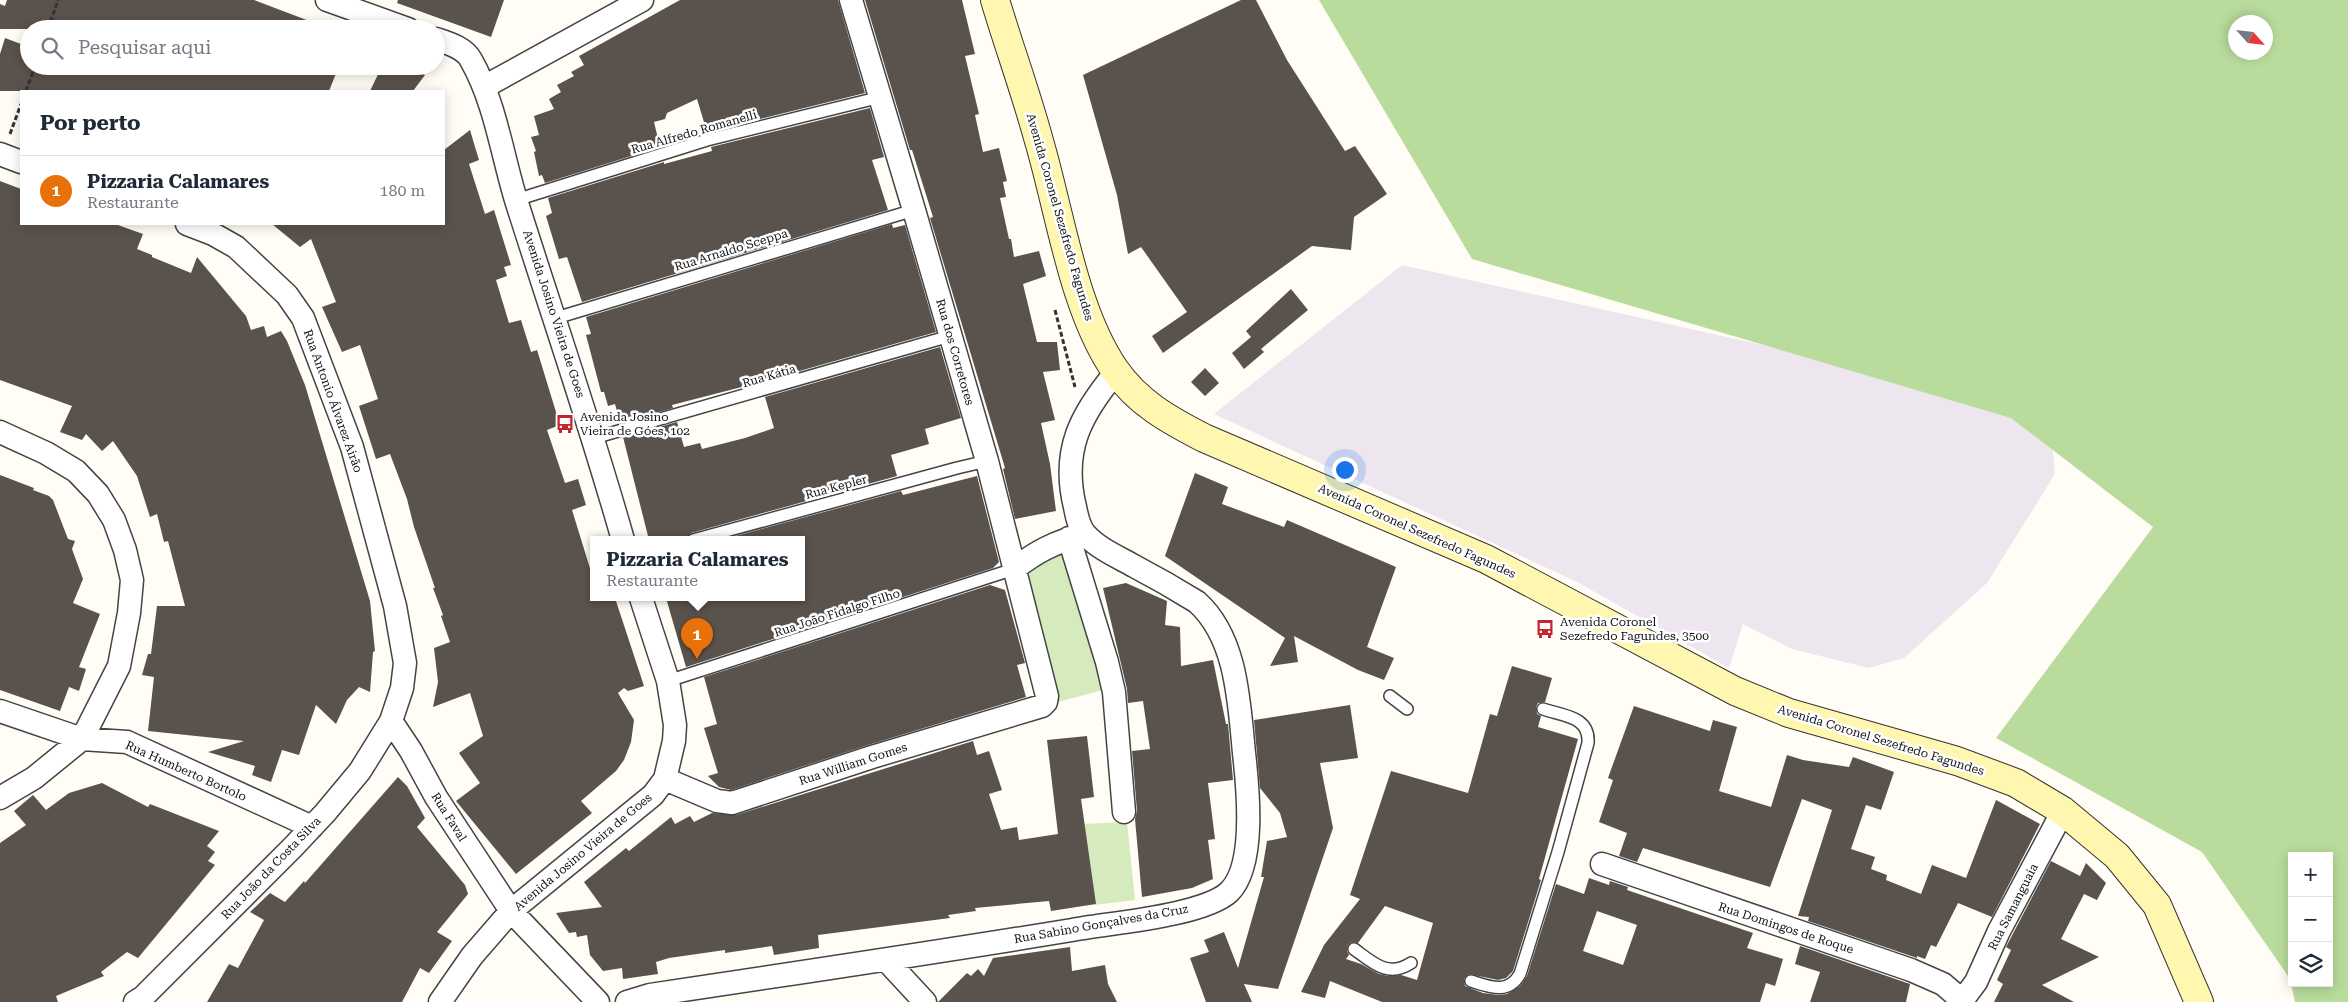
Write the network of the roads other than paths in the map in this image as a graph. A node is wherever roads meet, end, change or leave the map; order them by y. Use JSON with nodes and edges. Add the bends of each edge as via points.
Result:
{"nodes":[{"id":1,"x":327,"y":0,"type":"edge"},
{"id":2,"x":851,"y":0,"type":"edge"},
{"id":3,"x":994,"y":0,"type":"edge"},
{"id":4,"x":635,"y":2,"type":"edge"},
{"id":5,"x":371,"y":7,"type":"edge"},
{"id":6,"x":393,"y":20,"type":"edge"},
{"id":7,"x":445,"y":42,"type":"edge"},
{"id":8,"x":484,"y":87,"type":"junction"},
{"id":9,"x":881,"y":97,"type":"junction"},
{"id":10,"x":4,"y":147,"type":"edge"},
{"id":11,"x":20,"y":161,"type":"edge"},
{"id":12,"x":516,"y":200,"type":"junction"},
{"id":13,"x":914,"y":210,"type":"junction"},
{"id":14,"x":190,"y":225,"type":"edge"},
{"id":15,"x":556,"y":318,"type":"junction"},
{"id":16,"x":950,"y":336,"type":"junction"},
{"id":17,"x":1116,"y":372,"type":"junction"},
{"id":18,"x":0,"y":432,"type":"edge"},
{"id":19,"x":594,"y":438,"type":"junction"},
{"id":20,"x":987,"y":462,"type":"junction"},
{"id":21,"x":623,"y":536,"type":"edge"},
{"id":22,"x":708,"y":536,"type":"edge"},
{"id":23,"x":1077,"y":536,"type":"junction"},
{"id":24,"x":1014,"y":569,"type":"junction"},
{"id":25,"x":642,"y":601,"type":"edge"},
{"id":26,"x":668,"y":681,"type":"junction"},
{"id":27,"x":1390,"y":696,"type":"dead end"},
{"id":28,"x":1042,"y":706,"type":"joint"},
{"id":29,"x":1407,"y":709,"type":"dead end"},
{"id":30,"x":1543,"y":709,"type":"dead end"},
{"id":31,"x":0,"y":711,"type":"edge"},
{"id":32,"x":391,"y":720,"type":"junction"},
{"id":33,"x":82,"y":739,"type":"junction"},
{"id":34,"x":665,"y":779,"type":"junction"},
{"id":35,"x":0,"y":798,"type":"edge"},
{"id":36,"x":2063,"y":811,"type":"junction"},
{"id":37,"x":1124,"y":812,"type":"dead end"},
{"id":38,"x":312,"y":827,"type":"junction"},
{"id":39,"x":1602,"y":864,"type":"dead end"},
{"id":40,"x":511,"y":911,"type":"junction"},
{"id":41,"x":1354,"y":949,"type":"dead end"},
{"id":42,"x":887,"y":961,"type":"junction"},
{"id":43,"x":1411,"y":963,"type":"dead end"},
{"id":44,"x":1471,"y":982,"type":"dead end"},
{"id":45,"x":1963,"y":1001,"type":"edge"},
{"id":46,"x":135,"y":1002,"type":"edge"},
{"id":47,"x":440,"y":1002,"type":"edge"},
{"id":48,"x":598,"y":1002,"type":"edge"},
{"id":49,"x":627,"y":1002,"type":"edge"},
{"id":50,"x":925,"y":1002,"type":"edge"},
{"id":51,"x":2199,"y":1002,"type":"edge"}],
"edges":[{"from":1,"to":5,"type":"street"},
{"from":2,"to":9,"type":"street","name":"Rua dos Corretores"},
{"from":3,"to":17,"type":"main road","name":"Avenida Coronel Sezefredo Fagundes","via":[[1039,140],[1085,311]]},
{"from":4,"to":8,"type":"street"},
{"from":5,"to":6,"type":"street"},
{"from":7,"to":8,"type":"street","name":"Avenida Josino Vieira de Goes","via":[[470,57]]},
{"from":8,"to":12,"type":"street","name":"Avenida Josino Vieira de Goes"},
{"from":9,"to":12,"type":"lane","name":"Rua Alfredo Romanelli","via":[[707,140]]},
{"from":9,"to":13,"type":"street","name":"Rua dos Corretores"},
{"from":10,"to":11,"type":"street"},
{"from":12,"to":15,"type":"street","name":"Avenida Josino Vieira de Goes"},
{"from":13,"to":15,"type":"lane","name":"Rua Arnaldo Sceppa"},
{"from":13,"to":16,"type":"street","name":"Rua dos Corretores"},
{"from":14,"to":32,"type":"street","name":"Rua Antonio Álvarez Airão","via":[[236,247],[262,271],[287,295],[303,318],[314,344],[352,447],[395,606],[405,663],[402,688]]},
{"from":15,"to":19,"type":"street","name":"Avenida Josino Vieira de Goes"},
{"from":16,"to":19,"type":"lane","name":"Rua Kátia"},
{"from":16,"to":20,"type":"street","name":"Rua dos Corretores"},
{"from":17,"to":23,"type":"street","via":[[1083,416],[1071,462]]},
{"from":17,"to":36,"type":"main road","name":"Avenida Coronel Sezefredo Fagundes","via":[[1166,419],[1486,559],[1735,691],[1789,714],[1957,761],[2016,783]]},
{"from":18,"to":33,"type":"street","via":[[76,471],[102,500],[114,520],[125,550],[132,580],[119,666]]},
{"from":19,"to":21,"type":"street","name":"Avenida Josino Vieira de Goes"},
{"from":20,"to":22,"type":"lane","name":"Rua Kepler","via":[[947,470]]},
{"from":20,"to":24,"type":"street","name":"Rua dos Corretores"},
{"from":23,"to":24,"type":"street","via":[[1034,554]]},
{"from":23,"to":37,"type":"street","via":[[1112,685]]},
{"from":23,"to":42,"type":"street","name":"Rua Sabino Gonçalves da Cruz","via":[[1197,602],[1218,627],[1235,683],[1248,782],[1244,862],[1238,878],[1222,898],[1195,908]]},
{"from":24,"to":26,"type":"lane","name":"Rua João Fidalgo Filho"},
{"from":24,"to":28,"type":"street","name":"Rua dos Corretores","via":[[1047,696]]},
{"from":25,"to":26,"type":"street","name":"Avenida Josino Vieira de Goes"},
{"from":26,"to":34,"type":"street","name":"Avenida Josino Vieira de Goes","via":[[675,725]]},
{"from":27,"to":29,"type":"lane"},
{"from":28,"to":34,"type":"street","name":"Rua William Gomes","via":[[732,803],[717,801]]},
{"from":30,"to":44,"type":"lane","via":[[1585,725],[1589,732],[1588,742],[1520,974],[1515,982],[1498,989]]},
{"from":31,"to":33,"type":"street","name":"Rua Humberto Bortolo"},
{"from":32,"to":38,"type":"street","name":"Rua João da Costa Silva","via":[[360,771]]},
{"from":32,"to":40,"type":"street","name":"Rua Faval","via":[[436,798]]},
{"from":33,"to":35,"type":"street","via":[[34,778]]},
{"from":33,"to":38,"type":"street","name":"Rua Humberto Bortolo","via":[[127,742]]},
{"from":34,"to":40,"type":"street","name":"Avenida Josino Vieira de Goes","via":[[653,796]]},
{"from":36,"to":45,"type":"street","name":"Rua Samanguaia","via":[[1999,931],[1976,982]]},
{"from":36,"to":51,"type":"main road","name":"Avenida Coronel Sezefredo Fagundes","via":[[2117,856],[2157,905]]},
{"from":38,"to":46,"type":"street","name":"Rua João da Costa Silva"},
{"from":39,"to":45,"type":"street","name":"Rua Domingos de Roque","via":[[1911,970],[1943,984]]},
{"from":40,"to":47,"type":"street","name":"Avenida Josino Vieira de Goes","via":[[472,956]]},
{"from":40,"to":48,"type":"street","name":"Rua Faval"},
{"from":41,"to":43,"type":"lane","via":[[1380,966],[1393,970]]},
{"from":42,"to":49,"type":"street","name":"Rua Sabino Gonçalves da Cruz","via":[[650,995]]},
{"from":42,"to":50,"type":"street"}]}
